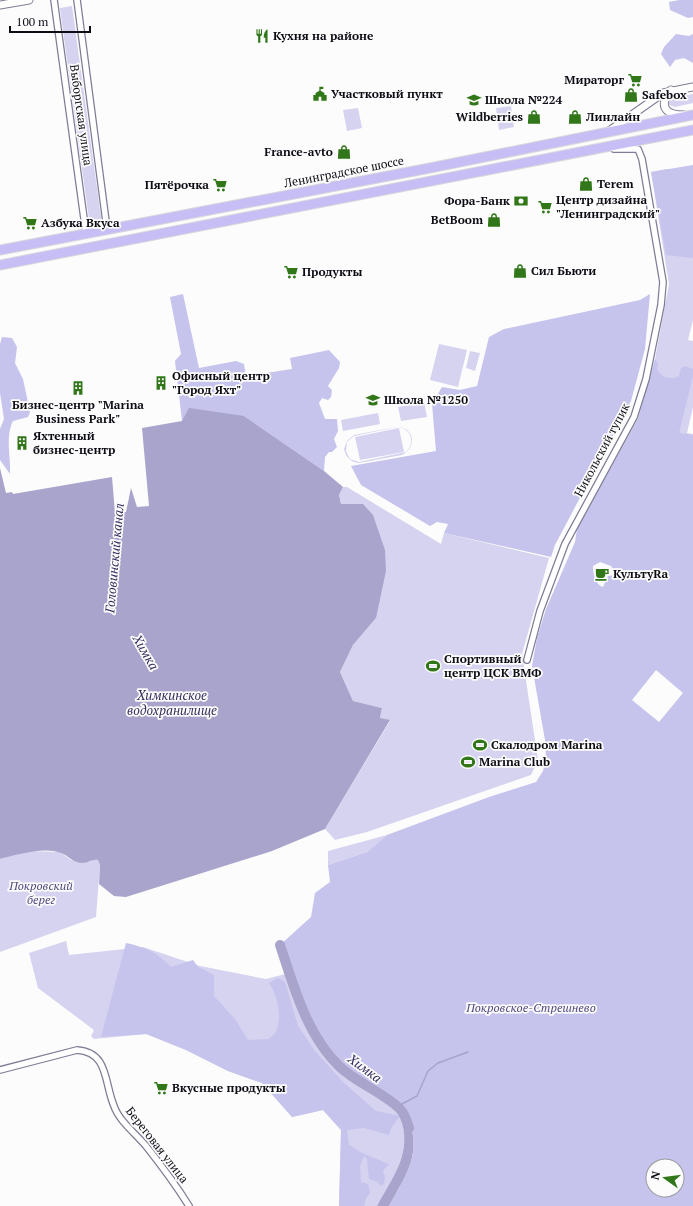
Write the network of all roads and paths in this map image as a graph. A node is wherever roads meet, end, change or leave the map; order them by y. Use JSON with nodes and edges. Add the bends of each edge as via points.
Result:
{"nodes":[{"id":1,"x":29,"y":0,"type":"edge"},
{"id":2,"x":54,"y":0,"type":"edge"},
{"id":3,"x":77,"y":0,"type":"edge"},
{"id":4,"x":0,"y":4,"type":"edge"},
{"id":5,"x":693,"y":87,"type":"edge"},
{"id":6,"x":671,"y":90,"type":"junction"},
{"id":7,"x":692,"y":115,"type":"edge"},
{"id":8,"x":693,"y":130,"type":"edge"},
{"id":9,"x":606,"y":133,"type":"junction"},
{"id":10,"x":602,"y":149,"type":"junction"},
{"id":11,"x":108,"y":229,"type":"junction"},
{"id":12,"x":86,"y":233,"type":"junction"},
{"id":13,"x":0,"y":250,"type":"edge"},
{"id":14,"x":0,"y":266,"type":"edge"},
{"id":15,"x":527,"y":660,"type":"dead end"},
{"id":16,"x":0,"y":1070,"type":"edge"},
{"id":17,"x":189,"y":1206,"type":"edge"}],
"edges":[{"from":1,"to":4,"type":"street"},
{"from":2,"to":12,"type":"street","name":"Выборгская улица"},
{"from":3,"to":11,"type":"street","name":"Выборгская улица"},
{"from":5,"to":6,"type":"street"},
{"from":6,"to":7,"type":"street","via":[[664,101],[665,108],[670,113]]},
{"from":6,"to":9,"type":"street"},
{"from":7,"to":9,"type":"main road","name":"Ленинградское шоссе"},
{"from":8,"to":10,"type":"main road"},
{"from":9,"to":11,"type":"main road","name":"Ленинградское шоссе"},
{"from":10,"to":14,"type":"main road"},
{"from":10,"to":15,"type":"street","name":"Никольский тупик","via":[[638,150],[651,206],[663,294],[646,379],[634,417],[565,544],[540,611]]},
{"from":11,"to":12,"type":"main road","name":"Ленинградское шоссе"},
{"from":12,"to":13,"type":"main road","name":"Ленинградское шоссе"},
{"from":16,"to":17,"type":"street","name":"Береговая улица","via":[[77,1050],[98,1057],[114,1106]]}]}
